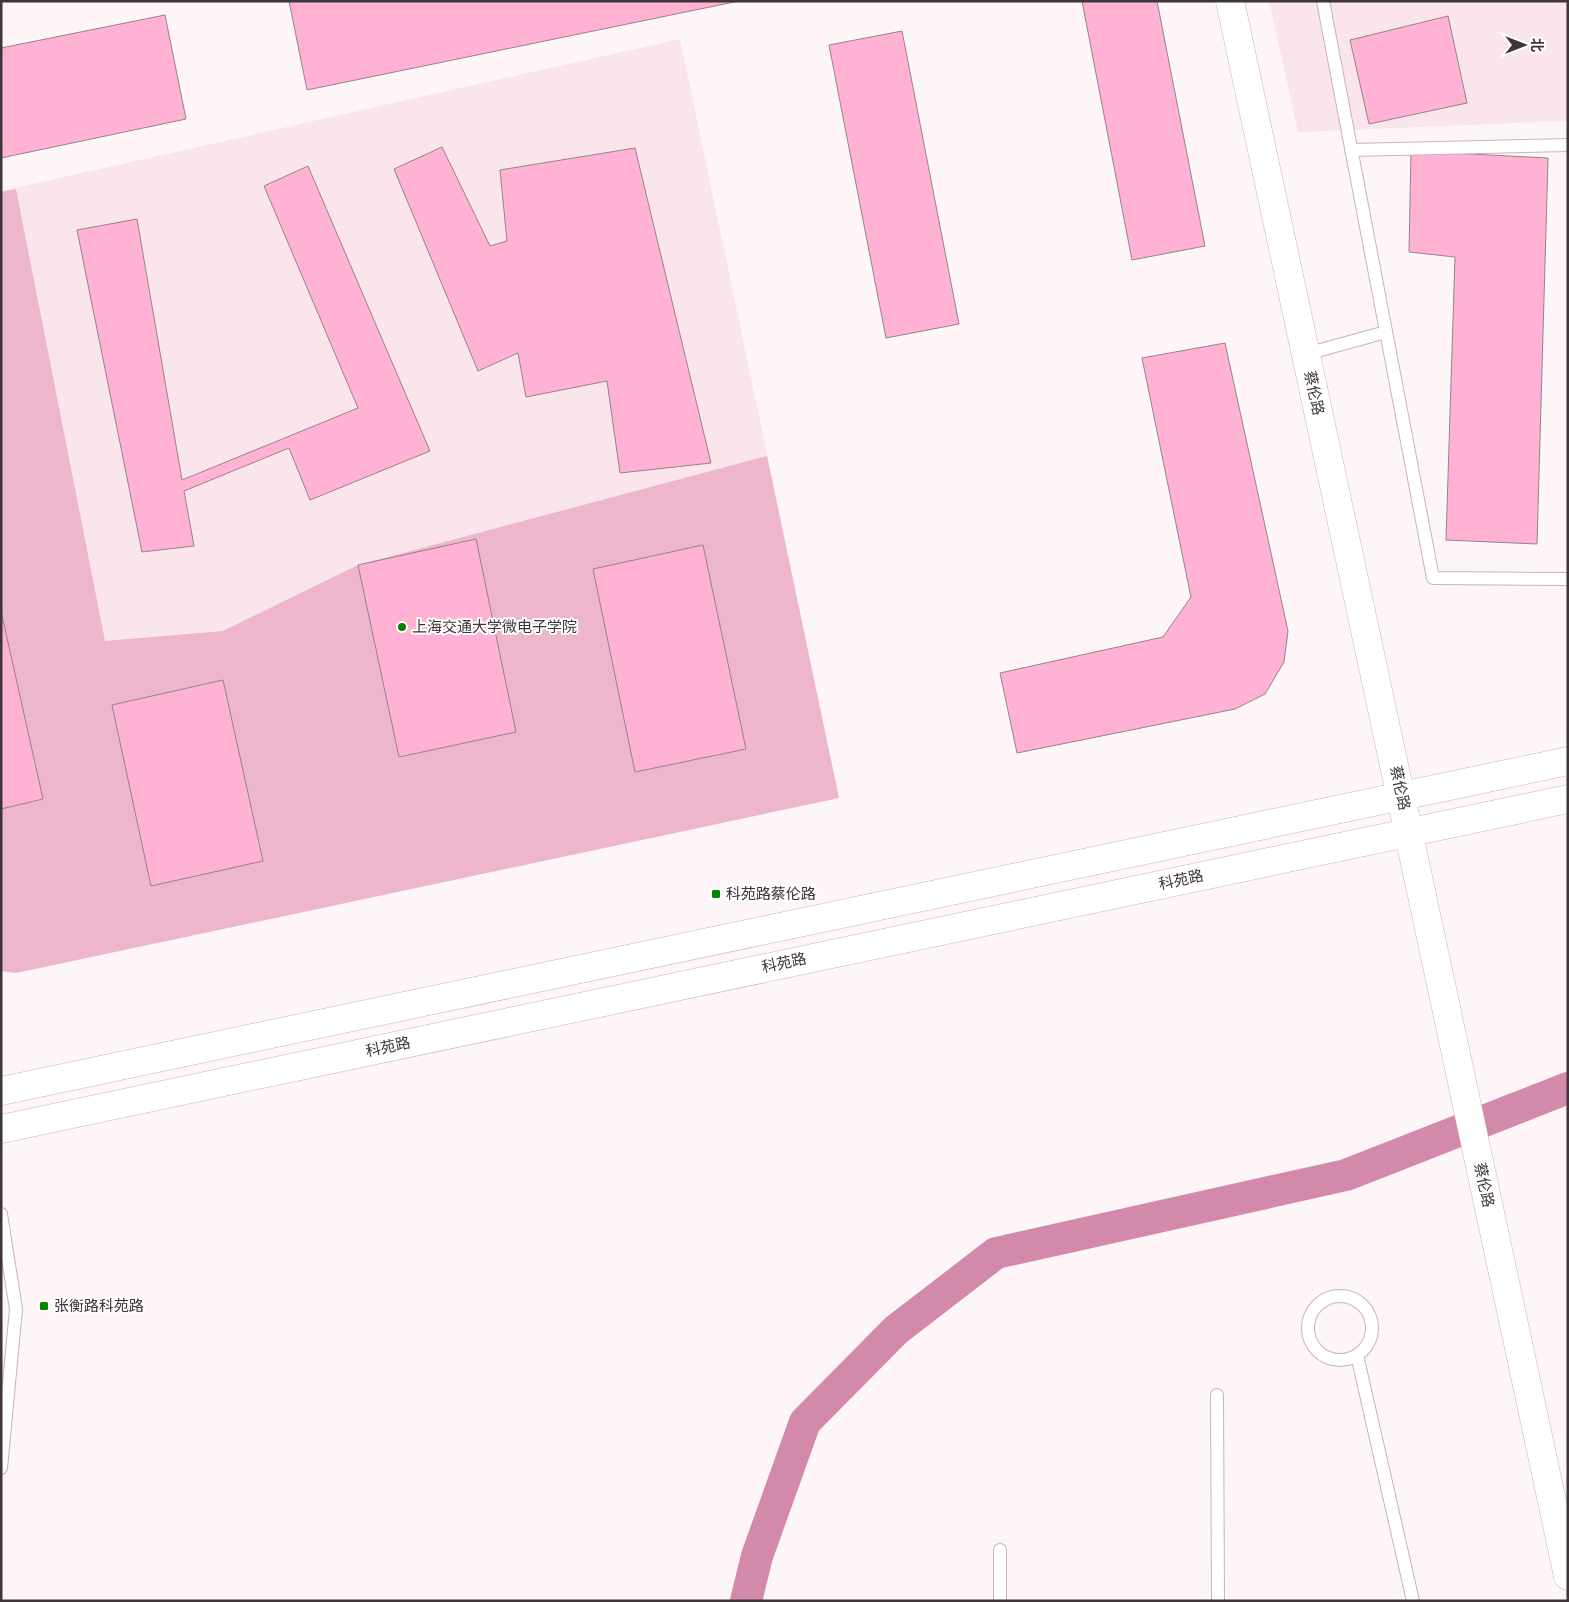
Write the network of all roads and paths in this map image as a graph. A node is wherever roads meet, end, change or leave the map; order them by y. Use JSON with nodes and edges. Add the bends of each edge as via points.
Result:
{"nodes":[{"id":1,"x":1230,"y":1,"type":"edge"},
{"id":2,"x":1323,"y":1,"type":"edge"},
{"id":3,"x":1568,"y":144,"type":"edge"},
{"id":4,"x":1351,"y":150,"type":"junction"},
{"id":5,"x":1386,"y":332,"type":"junction"},
{"id":6,"x":1306,"y":354,"type":"junction"},
{"id":7,"x":1568,"y":579,"type":"edge"},
{"id":8,"x":1568,"y":761,"type":"edge"},
{"id":9,"x":1401,"y":795,"type":"junction"},
{"id":10,"x":1568,"y":799,"type":"edge"},
{"id":11,"x":1409,"y":832,"type":"junction"},
{"id":12,"x":1,"y":1091,"type":"edge"},
{"id":13,"x":1,"y":1129,"type":"edge"},
{"id":14,"x":1,"y":1214,"type":"edge"},
{"id":15,"x":1357,"y":1355,"type":"junction"},
{"id":16,"x":1217,"y":1396,"type":"dead end"},
{"id":17,"x":1,"y":1468,"type":"edge"},
{"id":18,"x":1000,"y":1550,"type":"dead end"},
{"id":19,"x":1568,"y":1576,"type":"edge"},
{"id":20,"x":1000,"y":1601,"type":"edge"},
{"id":21,"x":1218,"y":1601,"type":"edge"},
{"id":22,"x":1413,"y":1601,"type":"edge"}],
"edges":[{"from":1,"to":6,"type":"street","name":"蔡伦路"},
{"from":2,"to":4,"type":"lane"},
{"from":3,"to":4,"type":"lane"},
{"from":4,"to":5,"type":"lane"},
{"from":5,"to":6,"type":"lane"},
{"from":5,"to":7,"type":"lane","via":[[1432,578]]},
{"from":6,"to":9,"type":"street","name":"蔡伦路"},
{"from":8,"to":9,"type":"street"},
{"from":9,"to":11,"type":"street","name":"蔡伦路"},
{"from":9,"to":12,"type":"street"},
{"from":10,"to":11,"type":"street","name":"科苑路"},
{"from":11,"to":13,"type":"street","name":"科苑路"},
{"from":11,"to":19,"type":"street","name":"蔡伦路"},
{"from":14,"to":17,"type":"lane","via":[[16,1309]]},
{"from":15,"to":15,"type":"lane","via":[[1370,1340],[1372,1330],[1367,1310],[1352,1298],[1337,1296],[1323,1300],[1309,1318],[1310,1340],[1316,1350],[1336,1360],[1347,1360]]},
{"from":15,"to":22,"type":"lane"},
{"from":16,"to":21,"type":"lane"},
{"from":18,"to":20,"type":"lane"}]}
